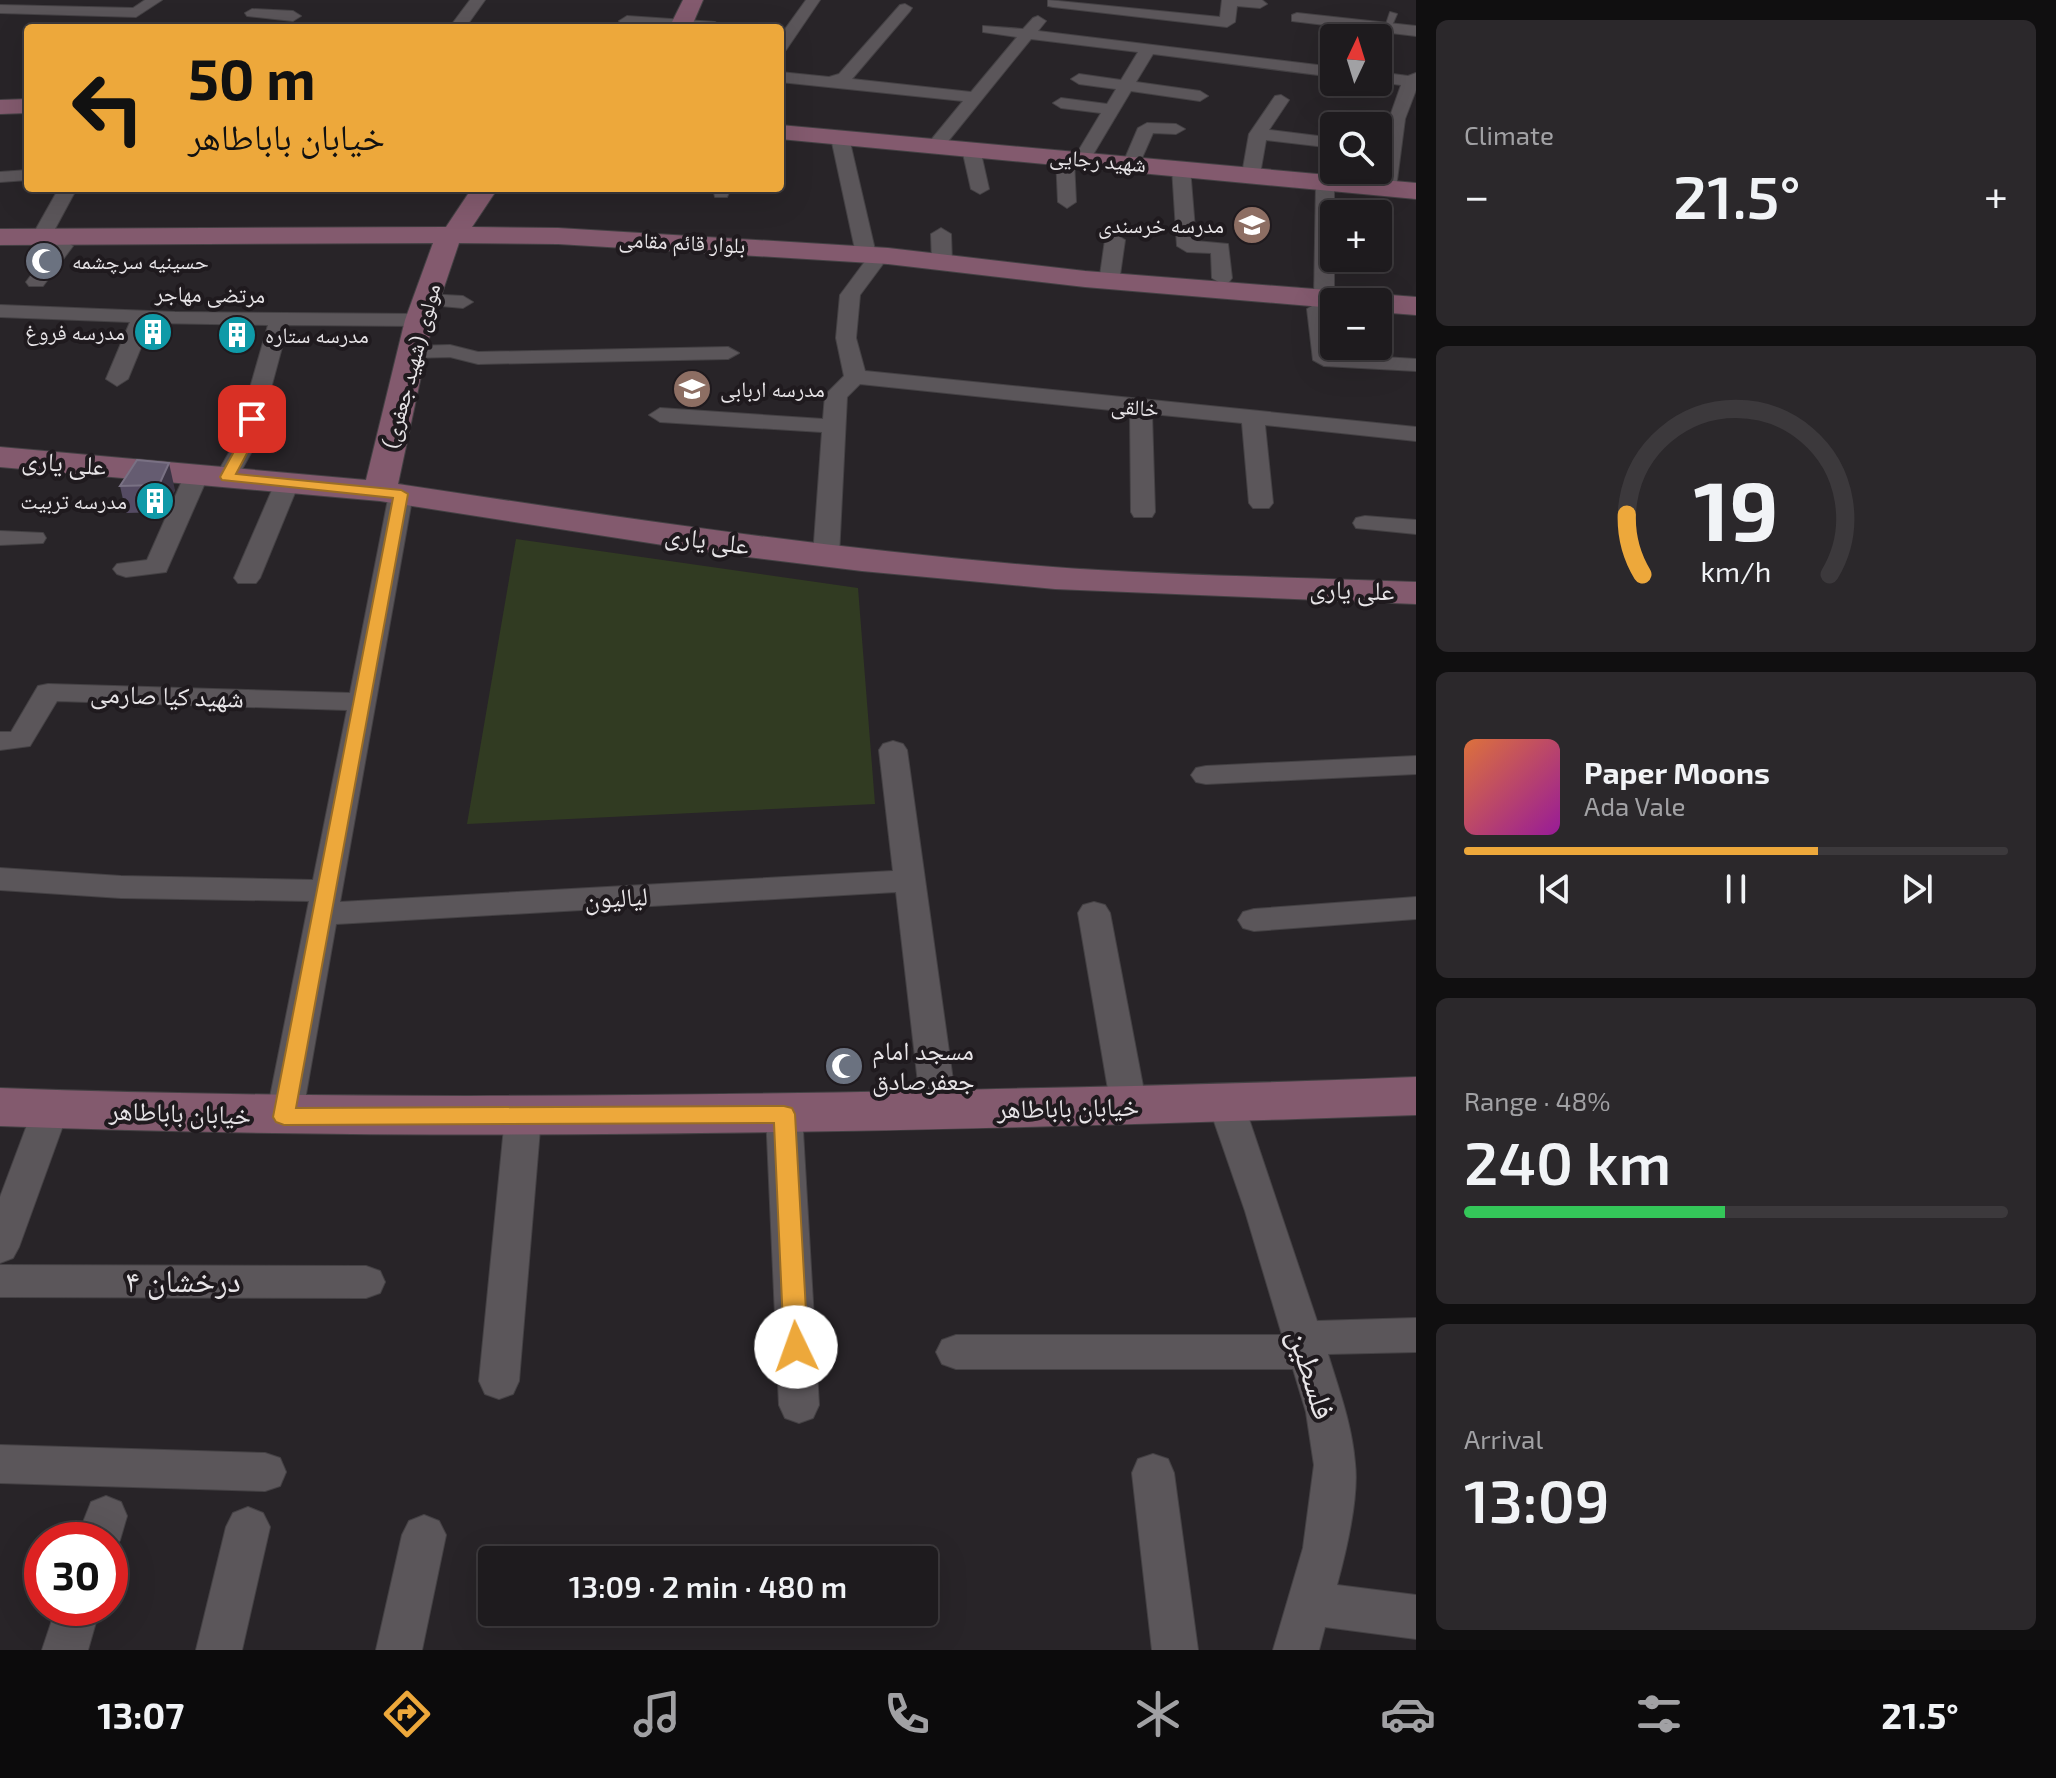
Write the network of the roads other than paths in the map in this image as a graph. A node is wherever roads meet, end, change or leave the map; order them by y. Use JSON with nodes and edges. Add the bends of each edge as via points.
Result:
{"nodes":[{"id":1,"x":155,"y":0,"type":"edge"},
{"id":2,"x":265,"y":0,"type":"edge"},
{"id":3,"x":478,"y":0,"type":"edge"},
{"id":4,"x":676,"y":0,"type":"edge"},
{"id":5,"x":693,"y":0,"type":"edge"},
{"id":6,"x":813,"y":0,"type":"edge"},
{"id":7,"x":1054,"y":2,"type":"edge"},
{"id":8,"x":1260,"y":4,"type":"dead end"},
{"id":9,"x":1331,"y":5,"type":"dead end"},
{"id":10,"x":1229,"y":6,"type":"edge"},
{"id":11,"x":0,"y":9,"type":"edge"},
{"id":12,"x":252,"y":13,"type":"junction"},
{"id":13,"x":293,"y":16,"type":"dead end"},
{"id":14,"x":1003,"y":17,"type":"dead end"},
{"id":15,"x":1297,"y":18,"type":"dead end"},
{"id":16,"x":1254,"y":20,"type":"dead end"},
{"id":17,"x":1320,"y":20,"type":"junction"},
{"id":18,"x":627,"y":21,"type":"dead end"},
{"id":19,"x":1038,"y":21,"type":"junction"},
{"id":20,"x":864,"y":22,"type":"dead end"},
{"id":21,"x":241,"y":24,"type":"edge"},
{"id":22,"x":460,"y":24,"type":"edge"},
{"id":23,"x":659,"y":24,"type":"edge"},
{"id":24,"x":682,"y":24,"type":"edge"},
{"id":25,"x":988,"y":29,"type":"dead end"},
{"id":26,"x":1416,"y":31,"type":"edge"},
{"id":27,"x":1027,"y":34,"type":"junction"},
{"id":28,"x":784,"y":36,"type":"edge"},
{"id":29,"x":1215,"y":43,"type":"dead end"},
{"id":30,"x":1148,"y":49,"type":"junction"},
{"id":31,"x":1320,"y":68,"type":"edge"},
{"id":32,"x":784,"y":77,"type":"edge"},
{"id":33,"x":1392,"y":78,"type":"edge"},
{"id":34,"x":1079,"y":79,"type":"dead end"},
{"id":35,"x":1413,"y":80,"type":"edge"},
{"id":36,"x":831,"y":82,"type":"junction"},
{"id":37,"x":1125,"y":85,"type":"junction"},
{"id":38,"x":1200,"y":96,"type":"dead end"},
{"id":39,"x":975,"y":97,"type":"junction"},
{"id":40,"x":1281,"y":100,"type":"dead end"},
{"id":41,"x":1061,"y":103,"type":"dead end"},
{"id":42,"x":24,"y":106,"type":"edge"},
{"id":43,"x":0,"y":107,"type":"edge"},
{"id":44,"x":1110,"y":109,"type":"junction"},
{"id":45,"x":1176,"y":129,"type":"dead end"},
{"id":46,"x":784,"y":132,"type":"edge"},
{"id":47,"x":1392,"y":132,"type":"edge"},
{"id":48,"x":1258,"y":134,"type":"junction"},
{"id":49,"x":840,"y":138,"type":"junction"},
{"id":50,"x":1320,"y":141,"type":"edge"},
{"id":51,"x":935,"y":146,"type":"junction"},
{"id":52,"x":971,"y":149,"type":"junction"},
{"id":53,"x":1074,"y":158,"type":"junction"},
{"id":54,"x":1132,"y":163,"type":"junction"},
{"id":55,"x":1181,"y":168,"type":"junction"},
{"id":56,"x":1251,"y":174,"type":"junction"},
{"id":57,"x":24,"y":175,"type":"edge"},
{"id":58,"x":0,"y":177,"type":"edge"},
{"id":59,"x":1320,"y":181,"type":"edge"},
{"id":60,"x":1325,"y":184,"type":"edge"},
{"id":61,"x":1346,"y":184,"type":"edge"},
{"id":62,"x":1387,"y":184,"type":"edge"},
{"id":63,"x":1387,"y":188,"type":"junction"},
{"id":64,"x":980,"y":189,"type":"dead end"},
{"id":65,"x":1416,"y":191,"type":"edge"},
{"id":66,"x":67,"y":192,"type":"edge"},
{"id":67,"x":482,"y":192,"type":"edge"},
{"id":68,"x":1067,"y":202,"type":"dead end"},
{"id":69,"x":941,"y":234,"type":"dead end"},
{"id":70,"x":0,"y":237,"type":"edge"},
{"id":71,"x":451,"y":238,"type":"junction"},
{"id":72,"x":1115,"y":240,"type":"dead end"},
{"id":73,"x":52,"y":241,"type":"junction"},
{"id":74,"x":0,"y":246,"type":"edge"},
{"id":75,"x":870,"y":259,"type":"junction"},
{"id":76,"x":942,"y":262,"type":"junction"},
{"id":77,"x":977,"y":271,"type":"junction"},
{"id":78,"x":1222,"y":278,"type":"dead end"},
{"id":79,"x":36,"y":282,"type":"dead end"},
{"id":80,"x":1109,"y":282,"type":"junction"},
{"id":81,"x":1325,"y":288,"type":"edge"},
{"id":82,"x":463,"y":302,"type":"dead end"},
{"id":83,"x":1392,"y":304,"type":"edge"},
{"id":84,"x":1320,"y":305,"type":"edge"},
{"id":85,"x":1320,"y":306,"type":"edge"},
{"id":86,"x":1416,"y":306,"type":"edge"},
{"id":87,"x":422,"y":310,"type":"junction"},
{"id":88,"x":0,"y":311,"type":"edge"},
{"id":89,"x":1392,"y":314,"type":"edge"},
{"id":90,"x":1416,"y":316,"type":"edge"},
{"id":91,"x":143,"y":317,"type":"junction"},
{"id":92,"x":280,"y":318,"type":"junction"},
{"id":93,"x":411,"y":352,"type":"junction"},
{"id":94,"x":728,"y":353,"type":"dead end"},
{"id":95,"x":1324,"y":360,"type":"edge"},
{"id":96,"x":1416,"y":365,"type":"edge"},
{"id":97,"x":855,"y":377,"type":"junction"},
{"id":98,"x":117,"y":379,"type":"dead end"},
{"id":99,"x":1141,"y":408,"type":"junction"},
{"id":100,"x":660,"y":415,"type":"dead end"},
{"id":101,"x":1253,"y":418,"type":"junction"},
{"id":102,"x":834,"y":426,"type":"junction"},
{"id":103,"x":1416,"y":434,"type":"edge"},
{"id":104,"x":0,"y":457,"type":"edge"},
{"id":105,"x":212,"y":476,"type":"junction"},
{"id":106,"x":287,"y":483,"type":"junction"},
{"id":107,"x":390,"y":493,"type":"junction"},
{"id":108,"x":1261,"y":503,"type":"dead end"},
{"id":109,"x":1143,"y":512,"type":"dead end"},
{"id":110,"x":1365,"y":523,"type":"dead end"},
{"id":111,"x":1416,"y":527,"type":"edge"},
{"id":112,"x":0,"y":538,"type":"edge"},
{"id":113,"x":34,"y":538,"type":"dead end"},
{"id":114,"x":826,"y":556,"type":"junction"},
{"id":115,"x":126,"y":569,"type":"dead end"},
{"id":116,"x":247,"y":578,"type":"dead end"},
{"id":117,"x":1416,"y":593,"type":"edge"},
{"id":118,"x":362,"y":702,"type":"junction"},
{"id":119,"x":0,"y":741,"type":"edge"},
{"id":120,"x":893,"y":750,"type":"dead end"},
{"id":121,"x":1416,"y":765,"type":"edge"},
{"id":122,"x":1206,"y":775,"type":"dead end"},
{"id":123,"x":0,"y":879,"type":"edge"},
{"id":124,"x":909,"y":881,"type":"junction"},
{"id":125,"x":324,"y":903,"type":"junction"},
{"id":126,"x":1416,"y":908,"type":"edge"},
{"id":127,"x":1094,"y":913,"type":"dead end"},
{"id":128,"x":1254,"y":920,"type":"dead end"},
{"id":129,"x":1416,"y":1096,"type":"edge"},
{"id":130,"x":1226,"y":1104,"type":"junction"},
{"id":131,"x":0,"y":1107,"type":"edge"},
{"id":132,"x":1129,"y":1107,"type":"junction"},
{"id":133,"x":51,"y":1109,"type":"junction"},
{"id":134,"x":939,"y":1109,"type":"junction"},
{"id":135,"x":784,"y":1114,"type":"junction"},
{"id":136,"x":284,"y":1117,"type":"junction"},
{"id":137,"x":523,"y":1117,"type":"junction"},
{"id":138,"x":0,"y":1247,"type":"edge"},
{"id":139,"x":0,"y":1281,"type":"edge"},
{"id":140,"x":366,"y":1282,"type":"dead end"},
{"id":141,"x":1416,"y":1335,"type":"edge"},
{"id":142,"x":1304,"y":1345,"type":"junction"},
{"id":143,"x":956,"y":1352,"type":"dead end"},
{"id":144,"x":499,"y":1381,"type":"dead end"},
{"id":145,"x":799,"y":1405,"type":"dead end"},
{"id":146,"x":0,"y":1464,"type":"edge"},
{"id":147,"x":265,"y":1472,"type":"dead end"},
{"id":148,"x":1153,"y":1473,"type":"dead end"},
{"id":149,"x":248,"y":1527,"type":"dead end"},
{"id":150,"x":424,"y":1535,"type":"dead end"},
{"id":151,"x":1310,"y":1603,"type":"junction"},
{"id":152,"x":1416,"y":1617,"type":"edge"},
{"id":153,"x":72,"y":1626,"type":"edge"},
{"id":154,"x":65,"y":1650,"type":"edge"},
{"id":155,"x":219,"y":1650,"type":"edge"},
{"id":156,"x":399,"y":1650,"type":"edge"},
{"id":157,"x":1175,"y":1650,"type":"edge"},
{"id":158,"x":1296,"y":1650,"type":"edge"}],
"edges":[{"from":1,"to":11,"type":"street","via":[[136,13]]},
{"from":2,"to":12,"type":"street"},
{"from":3,"to":22,"type":"street"},
{"from":4,"to":5,"type":"street"},
{"from":5,"to":24,"type":"main road"},
{"from":6,"to":28,"type":"street","via":[[790,20]]},
{"from":7,"to":10,"type":"street","via":[[1227,22]]},
{"from":7,"to":19,"type":"street"},
{"from":8,"to":10,"type":"street"},
{"from":9,"to":17,"type":"street"},
{"from":10,"to":16,"type":"street"},
{"from":12,"to":13,"type":"street"},
{"from":12,"to":21,"type":"street"},
{"from":14,"to":19,"type":"street"},
{"from":15,"to":17,"type":"street"},
{"from":17,"to":26,"type":"street","via":[[1390,21]]},
{"from":18,"to":23,"type":"street"},
{"from":19,"to":27,"type":"street"},
{"from":19,"to":29,"type":"street"},
{"from":20,"to":36,"type":"street","via":[[900,19],[845,77]]},
{"from":25,"to":27,"type":"street"},
{"from":27,"to":30,"type":"street"},
{"from":27,"to":39,"type":"street"},
{"from":30,"to":31,"type":"street","via":[[1293,60]]},
{"from":30,"to":37,"type":"street"},
{"from":32,"to":36,"type":"street"},
{"from":33,"to":35,"type":"street"},
{"from":34,"to":37,"type":"street"},
{"from":35,"to":47,"type":"street"},
{"from":36,"to":39,"type":"street"},
{"from":37,"to":38,"type":"street"},
{"from":37,"to":44,"type":"street"},
{"from":39,"to":51,"type":"street"},
{"from":40,"to":48,"type":"street"},
{"from":41,"to":44,"type":"street"},
{"from":42,"to":43,"type":"main road"},
{"from":44,"to":53,"type":"street"},
{"from":45,"to":54,"type":"street","via":[[1147,128]]},
{"from":46,"to":49,"type":"main road","name":"شهید رجایی"},
{"from":48,"to":50,"type":"street"},
{"from":48,"to":56,"type":"street"},
{"from":49,"to":51,"type":"main road","name":"شهید رجایی"},
{"from":49,"to":75,"type":"street"},
{"from":51,"to":52,"type":"main road","name":"شهید رجایی"},
{"from":52,"to":53,"type":"main road","name":"شهید رجایی"},
{"from":52,"to":64,"type":"street"},
{"from":53,"to":54,"type":"main road","name":"شهید رجایی"},
{"from":53,"to":68,"type":"street"},
{"from":54,"to":55,"type":"main road","name":"شهید رجایی"},
{"from":55,"to":56,"type":"main road","name":"شهید رجایی"},
{"from":55,"to":78,"type":"street","via":[[1187,246],[1221,248]]},
{"from":56,"to":59,"type":"main road","name":"شهید رجایی"},
{"from":57,"to":58,"type":"street"},
{"from":60,"to":81,"type":"street"},
{"from":61,"to":63,"type":"main road","name":"شهید رجایی"},
{"from":62,"to":63,"type":"street"},
{"from":63,"to":65,"type":"main road","name":"شهید رجایی"},
{"from":66,"to":73,"type":"street"},
{"from":67,"to":71,"type":"main road","name":"مولوی (شهید جعفری)"},
{"from":69,"to":76,"type":"street"},
{"from":70,"to":73,"type":"main road","name":"بلوار قائم مقامی"},
{"from":71,"to":73,"type":"main road","name":"بلوار قائم مقامی"},
{"from":71,"to":75,"type":"main road","name":"بلوار قائم مقامی"},
{"from":71,"to":87,"type":"main road","name":"مولوی (شهید جعفری)"},
{"from":72,"to":80,"type":"street"},
{"from":73,"to":74,"type":"main road","name":"بلوار قائم مقامی"},
{"from":73,"to":79,"type":"street"},
{"from":75,"to":76,"type":"main road","name":"بلوار قائم مقامی"},
{"from":75,"to":77,"type":"main road","name":"بلوار قائم مقامی"},
{"from":75,"to":97,"type":"street","via":[[850,295],[846,338]]},
{"from":76,"to":77,"type":"main road","name":"بلوار قائم مقامی"},
{"from":77,"to":80,"type":"main road","name":"بلوار قائم مقامی"},
{"from":77,"to":85,"type":"main road","name":"بلوار قائم مقامی","via":[[1098,291]]},
{"from":80,"to":84,"type":"main road","name":"بلوار قائم مقامی"},
{"from":82,"to":87,"type":"street","name":"مرتضی مهاجر"},
{"from":83,"to":86,"type":"main road"},
{"from":87,"to":92,"type":"street","name":"مرتضی مهاجر"},
{"from":87,"to":93,"type":"main road","name":"مولوی (شهید جعفری)"},
{"from":88,"to":91,"type":"street","name":"مرتضی مهاجر"},
{"from":89,"to":90,"type":"main road"},
{"from":91,"to":92,"type":"street","name":"مرتضی مهاجر"},
{"from":91,"to":98,"type":"street"},
{"from":92,"to":105,"type":"street","via":[[245,444]]},
{"from":93,"to":94,"type":"street","via":[[450,351],[478,358]]},
{"from":93,"to":107,"type":"main road","name":"مولوی (شهید جعفری)"},
{"from":95,"to":96,"type":"street"},
{"from":97,"to":99,"type":"street","name":"خالقی"},
{"from":97,"to":102,"type":"street","via":[[836,395]]},
{"from":99,"to":101,"type":"street","name":"خالقی"},
{"from":99,"to":109,"type":"street"},
{"from":100,"to":102,"type":"street"},
{"from":101,"to":103,"type":"street","name":"خالقی"},
{"from":101,"to":108,"type":"street"},
{"from":102,"to":114,"type":"street"},
{"from":104,"to":105,"type":"main road","name":"علی یاری"},
{"from":105,"to":106,"type":"main road","name":"علی یاری"},
{"from":105,"to":115,"type":"street","via":[[157,567]]},
{"from":106,"to":107,"type":"main road","name":"علی یاری"},
{"from":106,"to":116,"type":"street"},
{"from":107,"to":114,"type":"main road","name":"علی یاری"},
{"from":107,"to":118,"type":"street"},
{"from":110,"to":111,"type":"street"},
{"from":112,"to":113,"type":"street"},
{"from":114,"to":117,"type":"main road","name":"علی یاری","via":[[1055,578]]},
{"from":118,"to":119,"type":"street","name":"شهید کیا صارمی","via":[[48,692],[20,740]]},
{"from":118,"to":125,"type":"street"},
{"from":120,"to":124,"type":"street"},
{"from":121,"to":122,"type":"street"},
{"from":123,"to":125,"type":"street","name":"لیالیون"},
{"from":124,"to":125,"type":"street","name":"لیالیون"},
{"from":124,"to":134,"type":"street"},
{"from":125,"to":136,"type":"street"},
{"from":126,"to":128,"type":"street"},
{"from":127,"to":132,"type":"street"},
{"from":129,"to":130,"type":"main road","name":"خیابان باباطاهر"},
{"from":130,"to":132,"type":"main road","name":"خیابان باباطاهر"},
{"from":130,"to":142,"type":"street","name":"فلسطین"},
{"from":131,"to":133,"type":"main road","name":"خیابان باباطاهر"},
{"from":132,"to":134,"type":"main road","name":"خیابان باباطاهر"},
{"from":133,"to":136,"type":"main road","name":"خیابان باباطاهر"},
{"from":133,"to":138,"type":"street"},
{"from":134,"to":135,"type":"main road","name":"خیابان باباطاهر"},
{"from":135,"to":137,"type":"main road","name":"خیابان باباطاهر"},
{"from":135,"to":145,"type":"street"},
{"from":136,"to":137,"type":"main road","name":"خیابان باباطاهر"},
{"from":137,"to":144,"type":"street"},
{"from":139,"to":140,"type":"street","name":"درخشان ۴"},
{"from":141,"to":142,"type":"street"},
{"from":142,"to":143,"type":"street"},
{"from":142,"to":151,"type":"street","name":"فلسطین","via":[[1326,1412],[1335,1465],[1325,1548]]},
{"from":146,"to":147,"type":"street"},
{"from":148,"to":157,"type":"street"},
{"from":149,"to":155,"type":"street"},
{"from":150,"to":156,"type":"street"},
{"from":151,"to":152,"type":"street"},
{"from":151,"to":158,"type":"street","name":"فلسطین"},
{"from":153,"to":154,"type":"street"}]}
